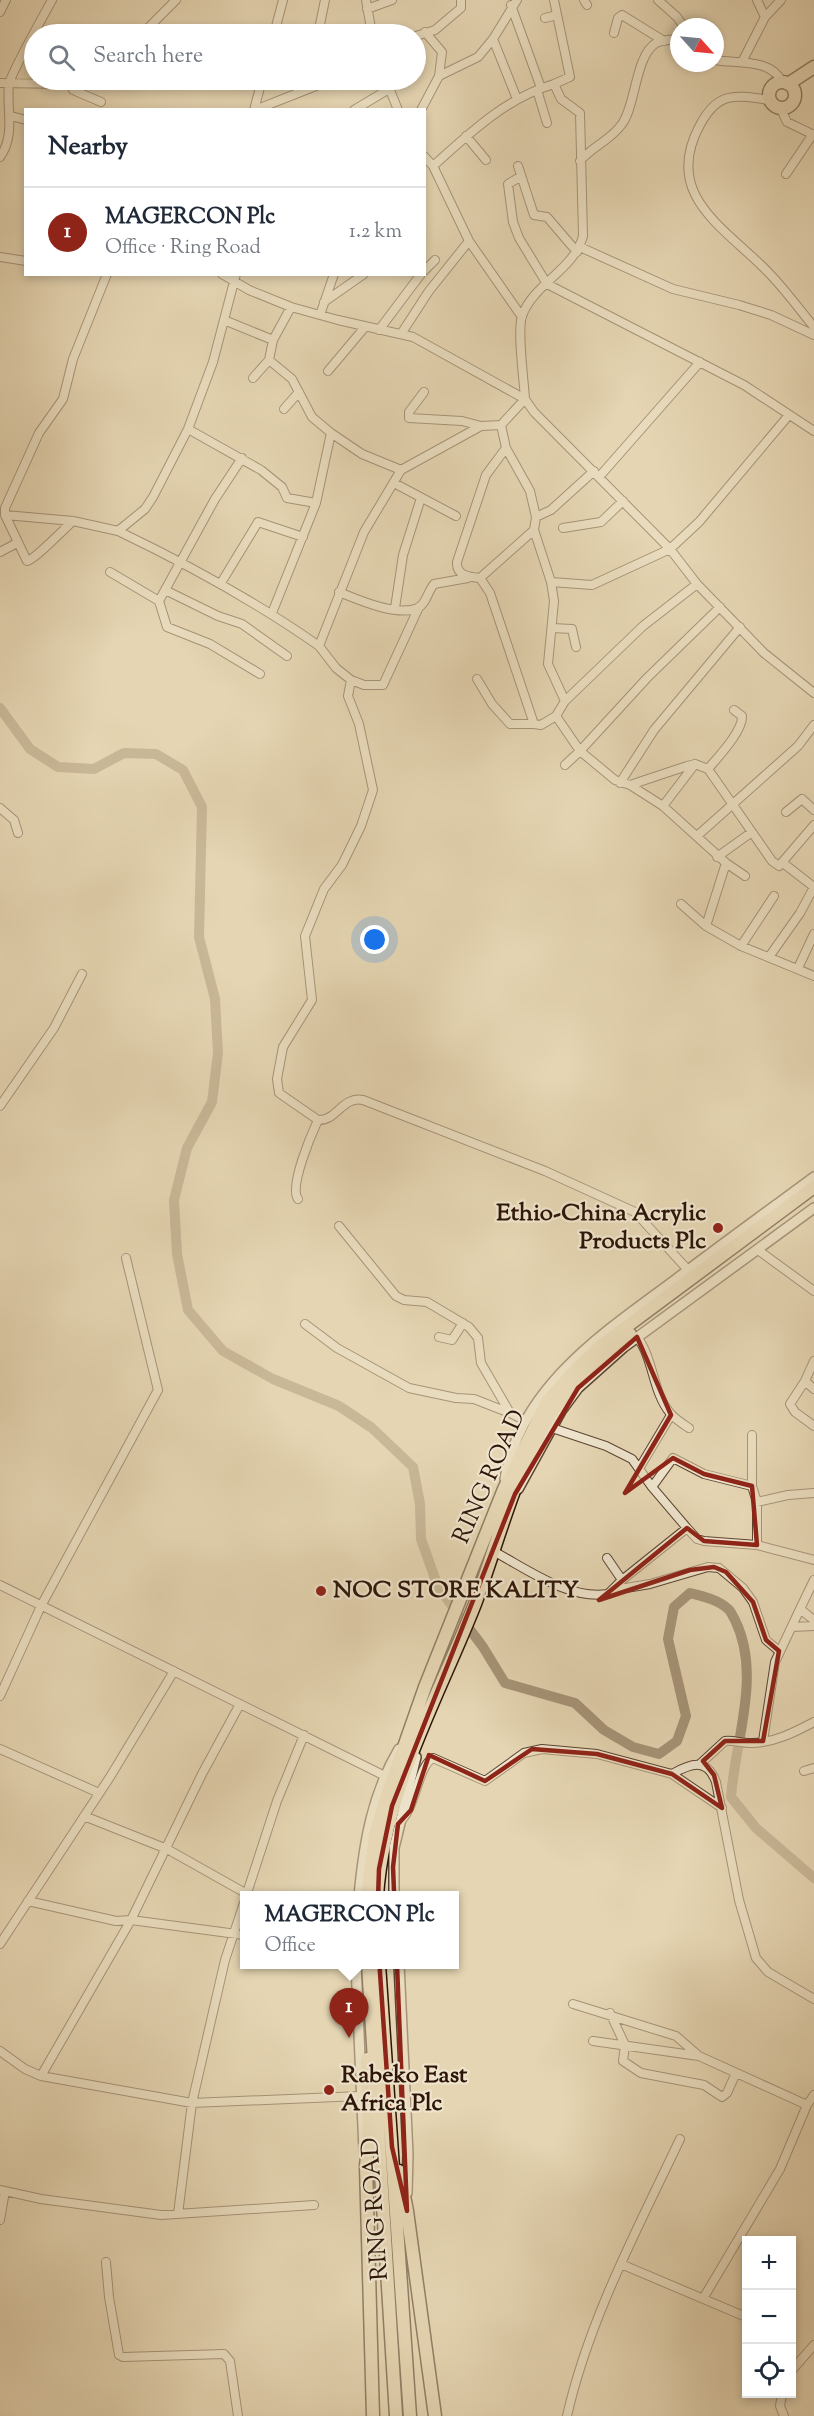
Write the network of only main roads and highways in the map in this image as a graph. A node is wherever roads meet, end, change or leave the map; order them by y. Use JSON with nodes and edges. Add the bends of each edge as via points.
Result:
{"nodes":[{"id":1,"x":810,"y":71,"type":"edge"},
{"id":2,"x":788,"y":87,"type":"junction"},
{"id":3,"x":814,"y":1187,"type":"edge"},
{"id":4,"x":814,"y":1197,"type":"edge"},
{"id":5,"x":509,"y":1491,"type":"junction"},
{"id":6,"x":414,"y":1733,"type":"junction"},
{"id":7,"x":368,"y":1891,"type":"edge"},
{"id":8,"x":377,"y":1891,"type":"edge"},
{"id":9,"x":368,"y":1969,"type":"edge"},
{"id":10,"x":379,"y":1969,"type":"edge"},
{"id":11,"x":370,"y":1992,"type":"junction"},
{"id":12,"x":392,"y":2147,"type":"junction"},
{"id":13,"x":373,"y":2416,"type":"edge"},
{"id":14,"x":396,"y":2416,"type":"edge"},
{"id":15,"x":410,"y":2416,"type":"edge"},
{"id":16,"x":435,"y":2416,"type":"edge"}],
"edges":[{"from":1,"to":2,"type":"main road"},
{"from":2,"to":2,"type":"main road","via":[[792,103],[781,109],[775,107],[769,100],[771,87]]},
{"from":3,"to":5,"type":"main road","name":"RING ROAD","via":[[603,1344],[572,1373],[538,1418]]},
{"from":4,"to":5,"type":"main road","name":"RING ROAD","via":[[612,1347],[573,1383],[547,1420]]},
{"from":5,"to":6,"type":"main road","name":"RING ROAD","via":[[444,1640]]},
{"from":5,"to":6,"type":"main road","name":"RING ROAD","via":[[475,1603]]},
{"from":6,"to":7,"type":"main road","name":"RING ROAD","via":[[375,1835]]},
{"from":6,"to":8,"type":"main road","name":"RING ROAD","via":[[392,1806]]},
{"from":9,"to":11,"type":"main road","name":"RING ROAD"},
{"from":10,"to":12,"type":"main road","name":"RING ROAD"},
{"from":11,"to":13,"type":"main road","via":[[366,2166]]},
{"from":11,"to":14,"type":"main road","name":"RING ROAD"},
{"from":12,"to":15,"type":"main road","name":"RING ROAD"},
{"from":12,"to":16,"type":"main road","via":[[407,2211]]}]}
